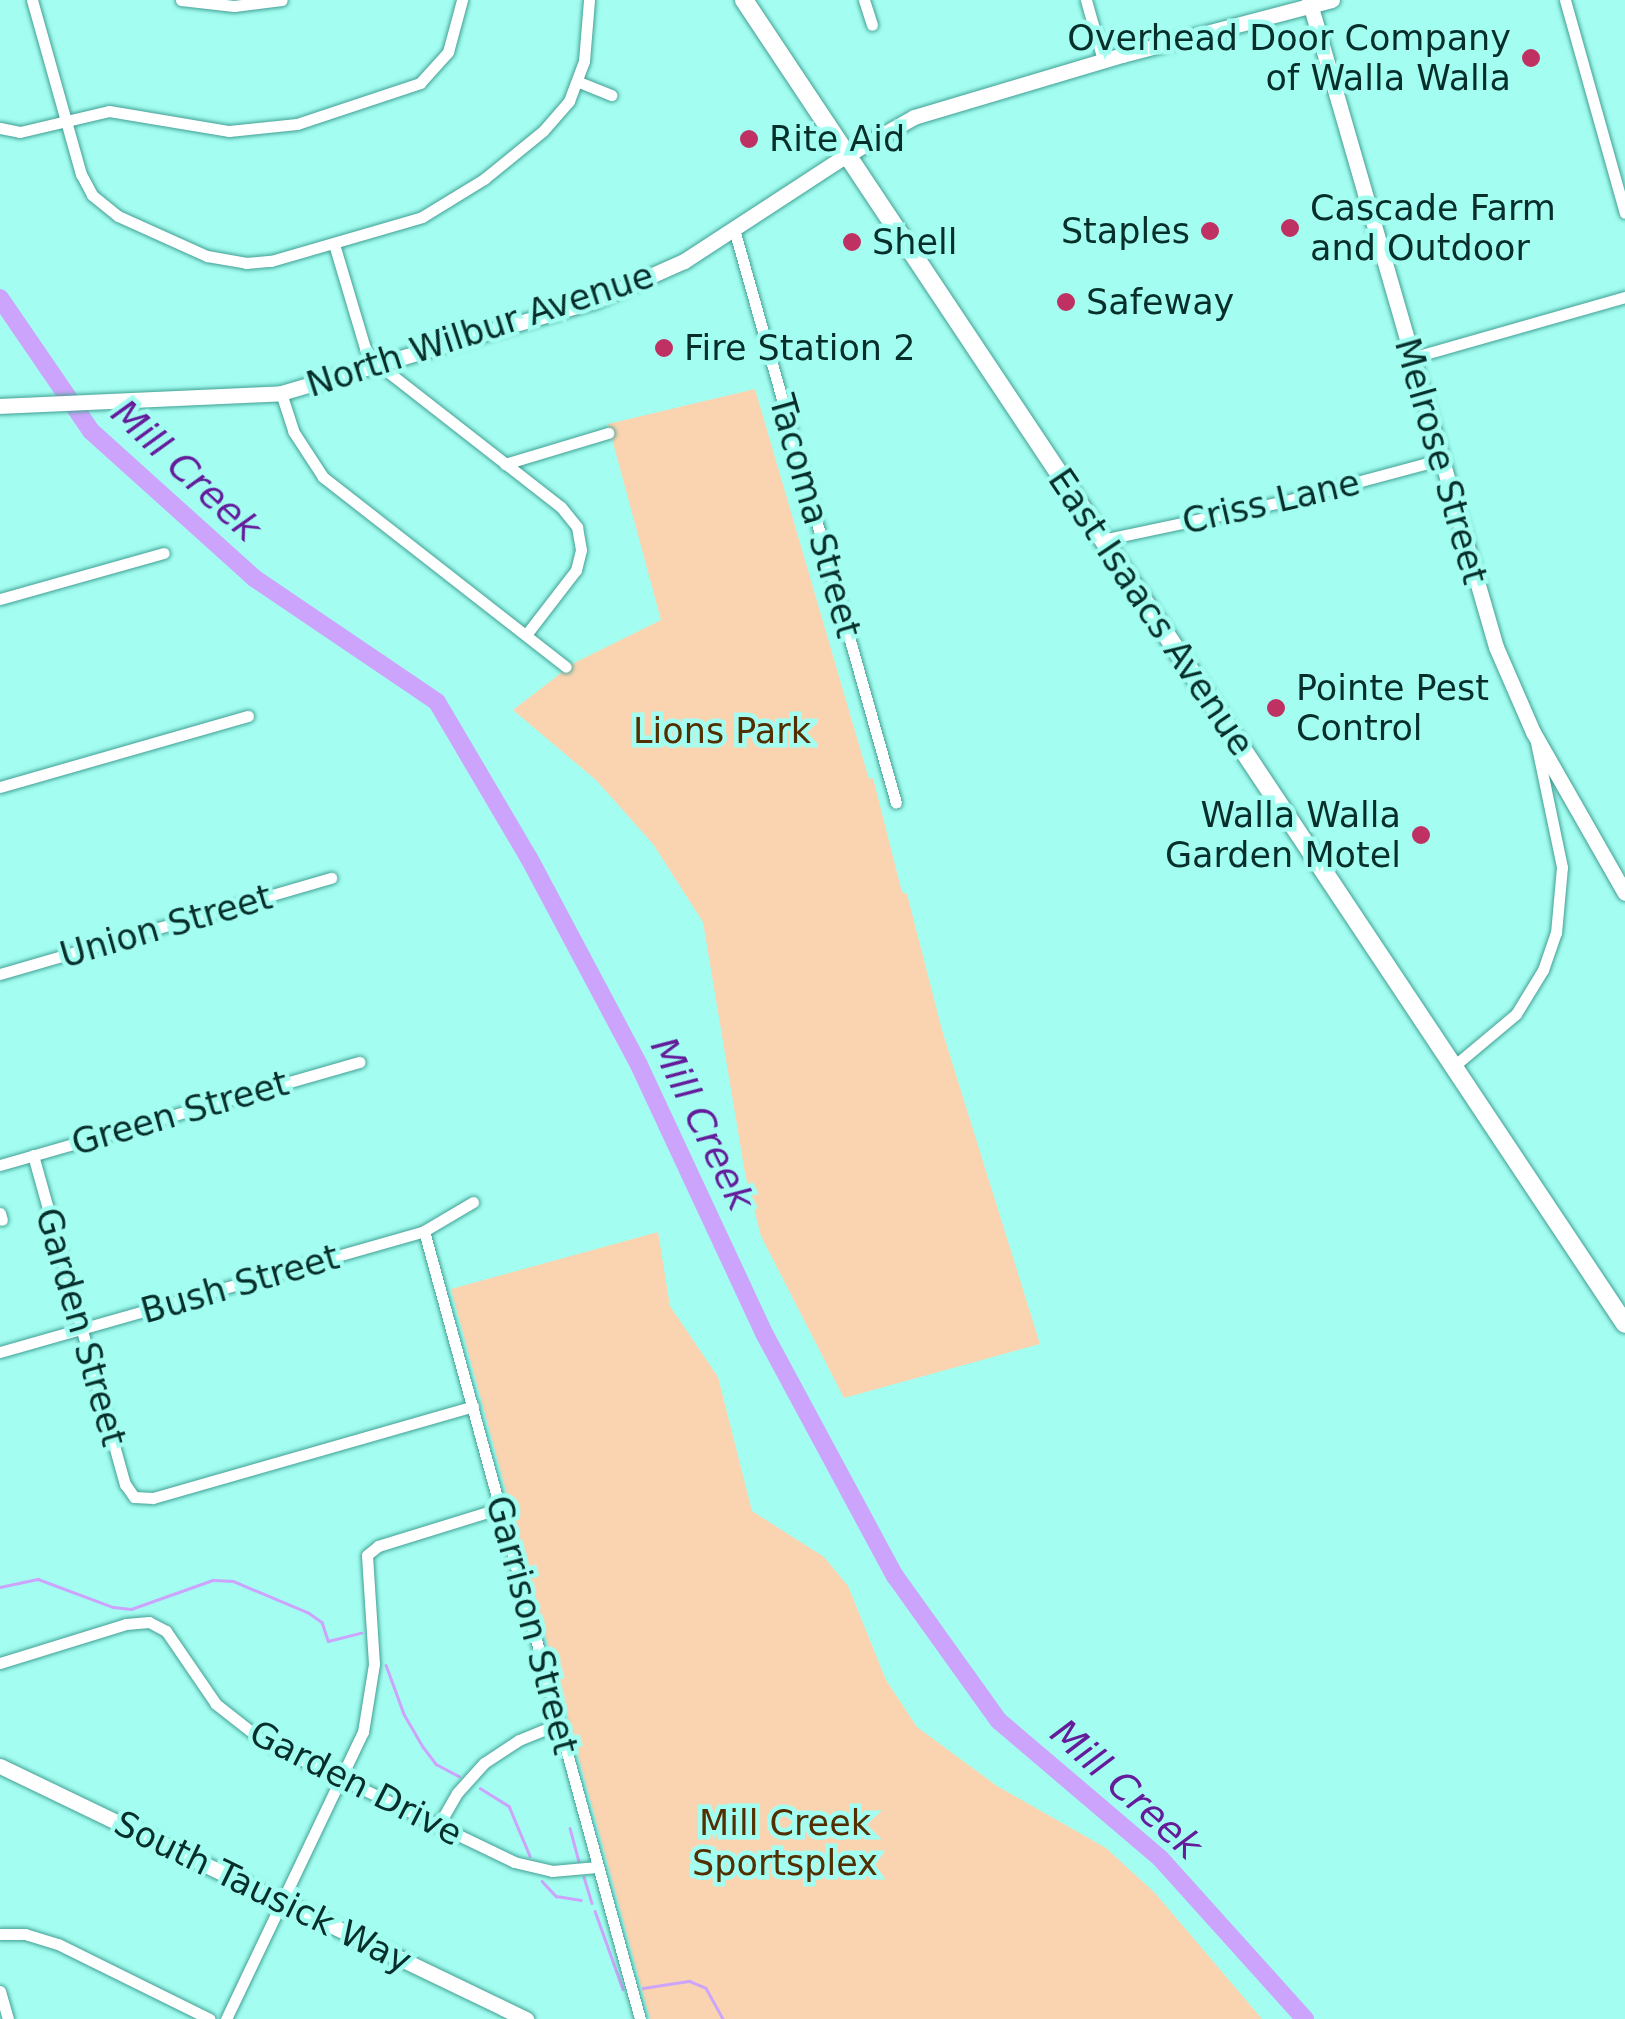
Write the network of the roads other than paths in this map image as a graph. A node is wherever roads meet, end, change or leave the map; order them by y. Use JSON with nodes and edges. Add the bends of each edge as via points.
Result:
{"nodes":[{"id":1,"x":32,"y":0,"type":"edge"},
{"id":2,"x":181,"y":0,"type":"edge"},
{"id":3,"x":282,"y":0,"type":"edge"},
{"id":4,"x":462,"y":0,"type":"edge"},
{"id":5,"x":590,"y":0,"type":"edge"},
{"id":6,"x":744,"y":0,"type":"edge"},
{"id":7,"x":864,"y":0,"type":"edge"},
{"id":8,"x":1086,"y":0,"type":"edge"},
{"id":9,"x":1332,"y":0,"type":"edge"},
{"id":10,"x":1565,"y":0,"type":"edge"},
{"id":11,"x":254,"y":2,"type":"edge"},
{"id":12,"x":1310,"y":3,"type":"edge"},
{"id":13,"x":872,"y":25,"type":"dead end"},
{"id":14,"x":1103,"y":60,"type":"junction"},
{"id":15,"x":579,"y":82,"type":"junction"},
{"id":16,"x":612,"y":94,"type":"dead end"},
{"id":17,"x":66,"y":120,"type":"junction"},
{"id":18,"x":0,"y":128,"type":"edge"},
{"id":19,"x":845,"y":156,"type":"junction"},
{"id":20,"x":1625,"y":213,"type":"edge"},
{"id":21,"x":734,"y":229,"type":"junction"},
{"id":22,"x":334,"y":244,"type":"junction"},
{"id":23,"x":1625,"y":297,"type":"edge"},
{"id":24,"x":1411,"y":358,"type":"junction"},
{"id":25,"x":378,"y":365,"type":"junction"},
{"id":26,"x":281,"y":393,"type":"junction"},
{"id":27,"x":0,"y":406,"type":"edge"},
{"id":28,"x":608,"y":433,"type":"dead end"},
{"id":29,"x":1439,"y":460,"type":"junction"},
{"id":30,"x":505,"y":464,"type":"junction"},
{"id":31,"x":1102,"y":540,"type":"junction"},
{"id":32,"x":164,"y":553,"type":"dead end"},
{"id":33,"x":0,"y":600,"type":"edge"},
{"id":34,"x":526,"y":635,"type":"junction"},
{"id":35,"x":566,"y":667,"type":"dead end"},
{"id":36,"x":248,"y":716,"type":"dead end"},
{"id":37,"x":1533,"y":732,"type":"junction"},
{"id":38,"x":0,"y":787,"type":"edge"},
{"id":39,"x":896,"y":803,"type":"dead end"},
{"id":40,"x":331,"y":878,"type":"dead end"},
{"id":41,"x":1625,"y":894,"type":"edge"},
{"id":42,"x":0,"y":974,"type":"edge"},
{"id":43,"x":360,"y":1062,"type":"dead end"},
{"id":44,"x":1454,"y":1066,"type":"junction"},
{"id":45,"x":33,"y":1156,"type":"junction"},
{"id":46,"x":0,"y":1165,"type":"edge"},
{"id":47,"x":473,"y":1202,"type":"dead end"},
{"id":48,"x":424,"y":1231,"type":"junction"},
{"id":49,"x":1625,"y":1324,"type":"edge"},
{"id":50,"x":82,"y":1329,"type":"junction"},
{"id":51,"x":0,"y":1352,"type":"edge"},
{"id":52,"x":473,"y":1406,"type":"junction"},
{"id":53,"x":501,"y":1508,"type":"junction"},
{"id":54,"x":0,"y":1663,"type":"edge"},
{"id":55,"x":558,"y":1724,"type":"junction"},
{"id":56,"x":0,"y":1766,"type":"edge"},
{"id":57,"x":343,"y":1779,"type":"junction"},
{"id":58,"x":438,"y":1826,"type":"junction"},
{"id":59,"x":596,"y":1867,"type":"junction"},
{"id":60,"x":285,"y":1903,"type":"junction"},
{"id":61,"x":0,"y":1934,"type":"edge"},
{"id":62,"x":0,"y":1992,"type":"edge"},
{"id":63,"x":8,"y":2019,"type":"edge"},
{"id":64,"x":210,"y":2019,"type":"edge"},
{"id":65,"x":226,"y":2019,"type":"edge"},
{"id":66,"x":526,"y":2019,"type":"edge"},
{"id":67,"x":640,"y":2019,"type":"edge"}],
"edges":[{"from":1,"to":17,"type":"street"},
{"from":2,"to":11,"type":"street"},
{"from":3,"to":11,"type":"street"},
{"from":4,"to":17,"type":"street","via":[[442,62],[420,83],[378,100],[258,131],[118,112]]},
{"from":5,"to":15,"type":"street"},
{"from":6,"to":19,"type":"main road","name":"East Isaacs Avenue"},
{"from":7,"to":13,"type":"street"},
{"from":8,"to":14,"type":"street"},
{"from":9,"to":12,"type":"main road","name":"North Wilbur Avenue"},
{"from":10,"to":20,"type":"street"},
{"from":12,"to":14,"type":"main road","name":"North Wilbur Avenue"},
{"from":12,"to":24,"type":"main road","name":"Melrose Street"},
{"from":14,"to":19,"type":"main road","name":"North Wilbur Avenue","via":[[914,117]]},
{"from":15,"to":16,"type":"street"},
{"from":15,"to":22,"type":"street","via":[[544,130],[454,200]]},
{"from":17,"to":18,"type":"street","via":[[20,132]]},
{"from":17,"to":22,"type":"street","via":[[86,184],[118,216],[234,262]]},
{"from":19,"to":21,"type":"main road","name":"North Wilbur Avenue"},
{"from":19,"to":31,"type":"main road","name":"East Isaacs Avenue"},
{"from":21,"to":25,"type":"main road","name":"North Wilbur Avenue","via":[[609,296]]},
{"from":21,"to":39,"type":"street","name":"Tacoma Street"},
{"from":22,"to":25,"type":"street","via":[[365,348]]},
{"from":23,"to":24,"type":"street"},
{"from":24,"to":29,"type":"main road","name":"Melrose Street"},
{"from":25,"to":26,"type":"main road","name":"North Wilbur Avenue"},
{"from":25,"to":30,"type":"street"},
{"from":26,"to":27,"type":"main road","name":"North Wilbur Avenue"},
{"from":26,"to":34,"type":"street","via":[[293,431],[322,477]]},
{"from":28,"to":30,"type":"street"},
{"from":29,"to":31,"type":"street","name":"Criss Lane"},
{"from":29,"to":37,"type":"main road","name":"Melrose Street","via":[[1490,630]]},
{"from":30,"to":34,"type":"street","via":[[561,507],[580,538],[576,570]]},
{"from":31,"to":44,"type":"main road","name":"East Isaacs Avenue"},
{"from":32,"to":33,"type":"street"},
{"from":34,"to":35,"type":"street"},
{"from":36,"to":38,"type":"street"},
{"from":37,"to":41,"type":"main road","name":"Melrose Street"},
{"from":37,"to":44,"type":"street","via":[[1562,866],[1556,933],[1516,1014]]},
{"from":40,"to":42,"type":"street","name":"Union Street"},
{"from":43,"to":45,"type":"street","name":"Green Street"},
{"from":44,"to":49,"type":"main road","name":"East Isaacs Avenue"},
{"from":45,"to":46,"type":"street","name":"Green Street"},
{"from":45,"to":50,"type":"street","name":"Garden Street"},
{"from":47,"to":48,"type":"street","name":"Bush Street"},
{"from":48,"to":50,"type":"street","name":"Bush Street"},
{"from":48,"to":52,"type":"street","name":"Garrison Street"},
{"from":50,"to":51,"type":"street","name":"Bush Street"},
{"from":50,"to":52,"type":"street","name":"Garden Street","via":[[134,1497],[153,1498]]},
{"from":52,"to":53,"type":"street","name":"Garrison Street"},
{"from":53,"to":55,"type":"street","name":"Garrison Street"},
{"from":53,"to":57,"type":"street","via":[[378,1546],[368,1556],[372,1686],[363,1732]]},
{"from":54,"to":57,"type":"street","name":"Garden Drive","via":[[126,1624],[158,1625],[232,1719],[262,1741]]},
{"from":55,"to":58,"type":"street","via":[[484,1763]]},
{"from":55,"to":59,"type":"street","name":"Garrison Street"},
{"from":56,"to":60,"type":"main road","name":"South Tausick Way"},
{"from":57,"to":58,"type":"street","name":"Garden Drive"},
{"from":57,"to":60,"type":"street"},
{"from":58,"to":59,"type":"street","name":"Garden Drive","via":[[537,1870]]},
{"from":59,"to":67,"type":"street","name":"Garrison Street"},
{"from":60,"to":65,"type":"street"},
{"from":60,"to":66,"type":"main road","name":"South Tausick Way"},
{"from":61,"to":64,"type":"street","via":[[58,1944]]},
{"from":62,"to":63,"type":"street"}]}
